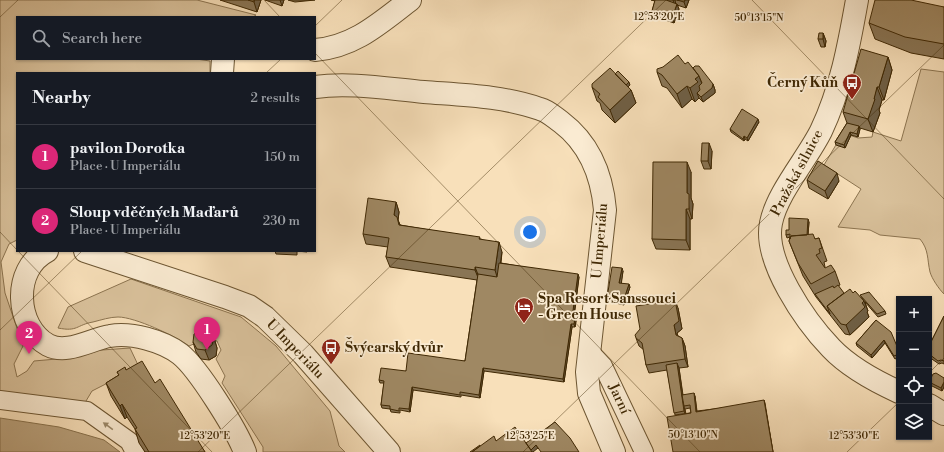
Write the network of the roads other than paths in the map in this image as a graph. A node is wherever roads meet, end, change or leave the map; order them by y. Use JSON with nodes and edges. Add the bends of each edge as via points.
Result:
{"nodes":[{"id":1,"x":410,"y":0,"type":"edge"},
{"id":2,"x":857,"y":0,"type":"edge"},
{"id":3,"x":316,"y":50,"type":"edge"},
{"id":4,"x":223,"y":60,"type":"edge"},
{"id":5,"x":222,"y":72,"type":"edge"},
{"id":6,"x":316,"y":87,"type":"edge"},
{"id":7,"x":46,"y":252,"type":"edge"},
{"id":8,"x":89,"y":252,"type":"edge"},
{"id":9,"x":588,"y":350,"type":"junction"},
{"id":10,"x":896,"y":391,"type":"edge"},
{"id":11,"x":0,"y":400,"type":"edge"},
{"id":12,"x":932,"y":407,"type":"edge"},
{"id":13,"x":944,"y":414,"type":"edge"},
{"id":14,"x":135,"y":452,"type":"edge"},
{"id":15,"x":245,"y":452,"type":"edge"},
{"id":16,"x":389,"y":452,"type":"edge"},
{"id":17,"x":614,"y":452,"type":"edge"},
{"id":18,"x":644,"y":452,"type":"edge"}],
"edges":[{"from":1,"to":3,"type":"street","via":[[364,35],[338,46]]},
{"from":2,"to":10,"type":"street","name":"Pražská silnice","via":[[841,79],[821,131],[776,206],[770,236],[773,257],[782,277],[807,318],[832,349],[875,381]]},
{"from":4,"to":5,"type":"street"},
{"from":6,"to":9,"type":"street","name":"U Imperiálu","via":[[371,87],[511,100],[542,109],[569,128],[594,161],[604,192],[605,210]]},
{"from":7,"to":15,"type":"street","via":[[30,267],[22,299],[23,314],[29,327],[41,340],[50,346],[72,347],[117,335],[142,338],[179,353],[195,371],[239,438]]},
{"from":8,"to":16,"type":"street","name":"U Imperiálu","via":[[249,306],[265,317],[303,354]]},
{"from":9,"to":17,"type":"street","name":"U Imperiálu","via":[[589,393]]},
{"from":9,"to":18,"type":"street","name":"Jarní","via":[[603,366]]},
{"from":14,"to":11,"type":"street","one_way":true,"via":[[129,441],[87,411]]},
{"from":12,"to":13,"type":"street"}]}
